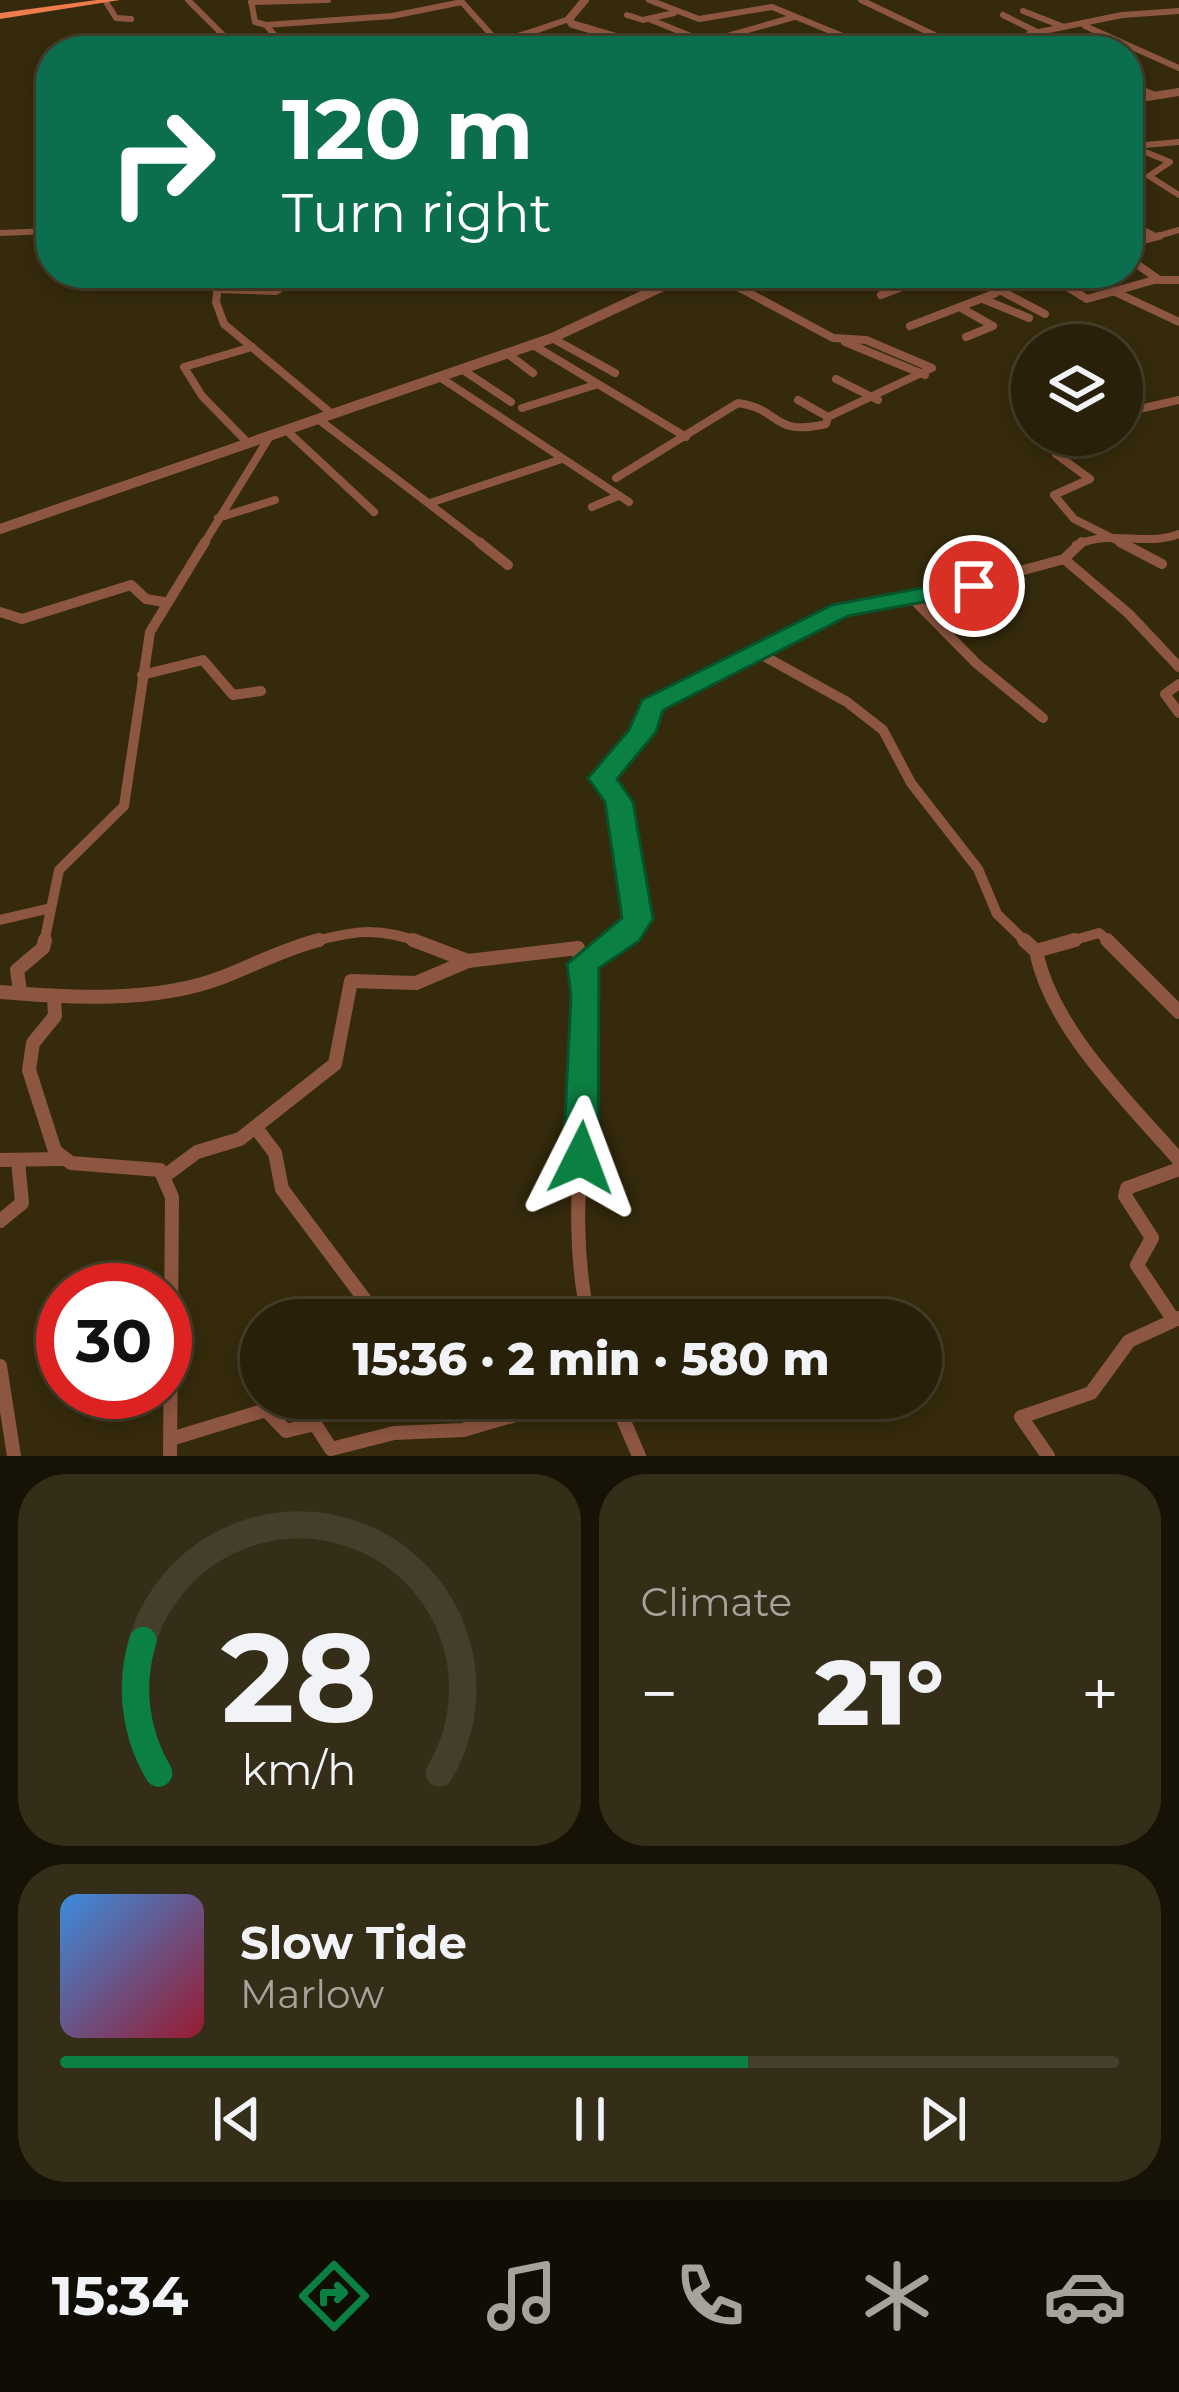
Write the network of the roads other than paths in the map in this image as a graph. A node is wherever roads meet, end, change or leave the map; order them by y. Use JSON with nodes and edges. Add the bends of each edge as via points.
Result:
{"nodes":[{"id":1,"x":116,"y":0,"type":"edge"},
{"id":2,"x":188,"y":0,"type":"edge"},
{"id":3,"x":328,"y":0,"type":"edge"},
{"id":4,"x":585,"y":0,"type":"edge"},
{"id":5,"x":649,"y":0,"type":"edge"},
{"id":6,"x":861,"y":0,"type":"edge"},
{"id":7,"x":251,"y":1,"type":"edge"},
{"id":8,"x":461,"y":1,"type":"edge"},
{"id":9,"x":106,"y":2,"type":"edge"},
{"id":10,"x":1023,"y":11,"type":"dead end"},
{"id":11,"x":678,"y":12,"type":"junction"},
{"id":12,"x":1178,"y":12,"type":"edge"},
{"id":13,"x":627,"y":15,"type":"dead end"},
{"id":14,"x":0,"y":16,"type":"edge"},
{"id":15,"x":797,"y":16,"type":"junction"},
{"id":16,"x":1003,"y":16,"type":"dead end"},
{"id":17,"x":1040,"y":17,"type":"junction"},
{"id":18,"x":130,"y":19,"type":"dead end"},
{"id":19,"x":569,"y":19,"type":"junction"},
{"id":20,"x":649,"y":19,"type":"junction"},
{"id":21,"x":1021,"y":23,"type":"junction"},
{"id":22,"x":266,"y":25,"type":"junction"},
{"id":23,"x":1082,"y":25,"type":"junction"},
{"id":24,"x":1067,"y":28,"type":"junction"},
{"id":25,"x":1035,"y":34,"type":"junction"},
{"id":26,"x":215,"y":36,"type":"edge"},
{"id":27,"x":276,"y":36,"type":"edge"},
{"id":28,"x":492,"y":36,"type":"edge"},
{"id":29,"x":510,"y":36,"type":"edge"},
{"id":30,"x":619,"y":36,"type":"edge"},
{"id":31,"x":691,"y":36,"type":"edge"},
{"id":32,"x":722,"y":36,"type":"edge"},
{"id":33,"x":844,"y":36,"type":"edge"},
{"id":34,"x":929,"y":36,"type":"edge"},
{"id":35,"x":1024,"y":36,"type":"edge"},
{"id":36,"x":1039,"y":36,"type":"edge"},
{"id":37,"x":1107,"y":36,"type":"edge"},
{"id":38,"x":1143,"y":52,"type":"edge"},
{"id":39,"x":1179,"y":68,"type":"edge"},
{"id":40,"x":1143,"y":89,"type":"edge"},
{"id":41,"x":1179,"y":92,"type":"edge"},
{"id":42,"x":1162,"y":95,"type":"junction"},
{"id":43,"x":1143,"y":98,"type":"edge"},
{"id":44,"x":1179,"y":102,"type":"edge"},
{"id":45,"x":1179,"y":142,"type":"edge"},
{"id":46,"x":1143,"y":148,"type":"edge"},
{"id":47,"x":1143,"y":153,"type":"edge"},
{"id":48,"x":1175,"y":166,"type":"edge"},
{"id":49,"x":1179,"y":195,"type":"edge"},
{"id":50,"x":1143,"y":230,"type":"edge"},
{"id":51,"x":1179,"y":230,"type":"edge"},
{"id":52,"x":36,"y":232,"type":"edge"},
{"id":53,"x":0,"y":233,"type":"edge"},
{"id":54,"x":1155,"y":236,"type":"junction"},
{"id":55,"x":1143,"y":240,"type":"edge"},
{"id":56,"x":1143,"y":268,"type":"edge"},
{"id":57,"x":1158,"y":279,"type":"junction"},
{"id":58,"x":1179,"y":280,"type":"edge"},
{"id":59,"x":1143,"y":283,"type":"edge"},
{"id":60,"x":285,"y":288,"type":"edge"},
{"id":61,"x":659,"y":288,"type":"edge"},
{"id":62,"x":741,"y":288,"type":"edge"},
{"id":63,"x":899,"y":288,"type":"edge"},
{"id":64,"x":989,"y":288,"type":"edge"},
{"id":65,"x":1068,"y":288,"type":"edge"},
{"id":66,"x":1124,"y":288,"type":"edge"},
{"id":67,"x":216,"y":289,"type":"joint"},
{"id":68,"x":1113,"y":291,"type":"junction"},
{"id":69,"x":996,"y":293,"type":"junction"},
{"id":70,"x":881,"y":295,"type":"dead end"},
{"id":71,"x":983,"y":299,"type":"junction"},
{"id":72,"x":963,"y":309,"type":"junction"},
{"id":73,"x":1045,"y":314,"type":"dead end"},
{"id":74,"x":1029,"y":318,"type":"dead end"},
{"id":75,"x":1174,"y":320,"type":"edge"},
{"id":76,"x":910,"y":326,"type":"dead end"},
{"id":77,"x":966,"y":337,"type":"dead end"},
{"id":78,"x":553,"y":338,"type":"junction"},
{"id":79,"x":533,"y":345,"type":"junction"},
{"id":80,"x":252,"y":347,"type":"junction"},
{"id":81,"x":508,"y":354,"type":"junction"},
{"id":82,"x":463,"y":370,"type":"junction"},
{"id":83,"x":533,"y":373,"type":"dead end"},
{"id":84,"x":615,"y":373,"type":"dead end"},
{"id":85,"x":441,"y":378,"type":"junction"},
{"id":86,"x":836,"y":379,"type":"dead end"},
{"id":87,"x":596,"y":385,"type":"junction"},
{"id":88,"x":798,"y":400,"type":"dead end"},
{"id":89,"x":878,"y":400,"type":"junction"},
{"id":90,"x":1179,"y":400,"type":"edge"},
{"id":91,"x":511,"y":402,"type":"dead end"},
{"id":92,"x":522,"y":408,"type":"dead end"},
{"id":93,"x":1143,"y":408,"type":"edge"},
{"id":94,"x":326,"y":413,"type":"junction"},
{"id":95,"x":828,"y":417,"type":"junction"},
{"id":96,"x":286,"y":430,"type":"junction"},
{"id":97,"x":270,"y":436,"type":"junction"},
{"id":98,"x":686,"y":437,"type":"junction"},
{"id":99,"x":248,"y":443,"type":"junction"},
{"id":100,"x":1059,"y":456,"type":"edge"},
{"id":101,"x":559,"y":460,"type":"junction"},
{"id":102,"x":616,"y":478,"type":"dead end"},
{"id":103,"x":618,"y":496,"type":"junction"},
{"id":104,"x":275,"y":500,"type":"dead end"},
{"id":105,"x":629,"y":502,"type":"dead end"},
{"id":106,"x":430,"y":503,"type":"junction"},
{"id":107,"x":592,"y":507,"type":"dead end"},
{"id":108,"x":374,"y":512,"type":"dead end"},
{"id":109,"x":218,"y":518,"type":"junction"},
{"id":110,"x":0,"y":530,"type":"edge"},
{"id":111,"x":1179,"y":533,"type":"edge"},
{"id":112,"x":1110,"y":536,"type":"junction"},
{"id":113,"x":1162,"y":541,"type":"junction"},
{"id":114,"x":1139,"y":552,"type":"junction"},
{"id":115,"x":1064,"y":559,"type":"junction"},
{"id":116,"x":1162,"y":564,"type":"dead end"},
{"id":117,"x":508,"y":565,"type":"dead end"},
{"id":118,"x":914,"y":600,"type":"junction"},
{"id":119,"x":164,"y":602,"type":"junction"},
{"id":120,"x":0,"y":612,"type":"edge"},
{"id":121,"x":760,"y":654,"type":"junction"},
{"id":122,"x":1179,"y":667,"type":"edge"},
{"id":123,"x":142,"y":675,"type":"junction"},
{"id":124,"x":1179,"y":684,"type":"edge"},
{"id":125,"x":261,"y":691,"type":"dead end"},
{"id":126,"x":1179,"y":712,"type":"edge"},
{"id":127,"x":1043,"y":718,"type":"dead end"},
{"id":128,"x":51,"y":908,"type":"junction"},
{"id":129,"x":0,"y":920,"type":"edge"},
{"id":130,"x":1036,"y":951,"type":"junction"},
{"id":131,"x":467,"y":961,"type":"junction"},
{"id":132,"x":583,"y":964,"type":"junction"},
{"id":133,"x":20,"y":991,"type":"junction"},
{"id":134,"x":0,"y":992,"type":"edge"},
{"id":135,"x":54,"y":997,"type":"junction"},
{"id":136,"x":1179,"y":1012,"type":"edge"},
{"id":137,"x":256,"y":1128,"type":"junction"},
{"id":138,"x":62,"y":1159,"type":"junction"},
{"id":139,"x":0,"y":1160,"type":"edge"},
{"id":140,"x":18,"y":1161,"type":"junction"},
{"id":141,"x":1179,"y":1164,"type":"edge"},
{"id":142,"x":166,"y":1175,"type":"junction"},
{"id":143,"x":0,"y":1221,"type":"edge"},
{"id":144,"x":364,"y":1299,"type":"edge"},
{"id":145,"x":584,"y":1299,"type":"edge"},
{"id":146,"x":1176,"y":1318,"type":"edge"},
{"id":147,"x":0,"y":1366,"type":"edge"},
{"id":148,"x":240,"y":1418,"type":"edge"},
{"id":149,"x":275,"y":1419,"type":"edge"},
{"id":150,"x":501,"y":1419,"type":"edge"},
{"id":151,"x":623,"y":1419,"type":"edge"},
{"id":152,"x":174,"y":1438,"type":"junction"},
{"id":153,"x":14,"y":1456,"type":"edge"},
{"id":154,"x":170,"y":1456,"type":"edge"},
{"id":155,"x":639,"y":1456,"type":"edge"},
{"id":156,"x":1048,"y":1456,"type":"edge"}],
"edges":[{"from":1,"to":9,"type":"main road"},
{"from":2,"to":26,"type":"street"},
{"from":3,"to":7,"type":"street"},
{"from":4,"to":19,"type":"street"},
{"from":5,"to":11,"type":"street"},
{"from":6,"to":34,"type":"street"},
{"from":7,"to":22,"type":"street","via":[[255,22]]},
{"from":8,"to":22,"type":"street","via":[[392,16]]},
{"from":8,"to":28,"type":"street"},
{"from":9,"to":14,"type":"main road"},
{"from":9,"to":18,"type":"street","via":[[117,19]]},
{"from":10,"to":17,"type":"street"},
{"from":11,"to":15,"type":"street","via":[[699,20],[767,6]]},
{"from":11,"to":20,"type":"street"},
{"from":12,"to":23,"type":"street"},
{"from":13,"to":20,"type":"street"},
{"from":15,"to":32,"type":"street"},
{"from":15,"to":33,"type":"street"},
{"from":16,"to":21,"type":"street"},
{"from":17,"to":21,"type":"street"},
{"from":17,"to":24,"type":"street"},
{"from":19,"to":29,"type":"street"},
{"from":19,"to":30,"type":"street"},
{"from":20,"to":31,"type":"street"},
{"from":21,"to":25,"type":"street"},
{"from":22,"to":27,"type":"street"},
{"from":23,"to":24,"type":"street"},
{"from":23,"to":37,"type":"street"},
{"from":24,"to":25,"type":"street"},
{"from":25,"to":35,"type":"street"},
{"from":25,"to":36,"type":"street"},
{"from":38,"to":39,"type":"street"},
{"from":40,"to":42,"type":"street"},
{"from":41,"to":42,"type":"street"},
{"from":42,"to":43,"type":"street"},
{"from":42,"to":44,"type":"street"},
{"from":45,"to":46,"type":"street"},
{"from":47,"to":48,"type":"street"},
{"from":48,"to":49,"type":"street","via":[[1150,176]]},
{"from":50,"to":54,"type":"street"},
{"from":51,"to":54,"type":"street"},
{"from":52,"to":53,"type":"street"},
{"from":54,"to":55,"type":"street"},
{"from":56,"to":57,"type":"street"},
{"from":57,"to":58,"type":"street"},
{"from":57,"to":59,"type":"street"},
{"from":60,"to":67,"type":"street"},
{"from":61,"to":78,"type":"street"},
{"from":62,"to":89,"type":"street","via":[[838,339],[866,340],[931,366]]},
{"from":63,"to":70,"type":"street"},
{"from":64,"to":69,"type":"street"},
{"from":65,"to":68,"type":"street","via":[[1084,298]]},
{"from":66,"to":68,"type":"street"},
{"from":67,"to":80,"type":"street","via":[[224,324]]},
{"from":68,"to":75,"type":"street"},
{"from":69,"to":71,"type":"street"},
{"from":69,"to":73,"type":"street"},
{"from":71,"to":72,"type":"street"},
{"from":71,"to":74,"type":"street"},
{"from":72,"to":76,"type":"street"},
{"from":72,"to":77,"type":"street","via":[[993,326]]},
{"from":78,"to":79,"type":"street"},
{"from":78,"to":84,"type":"street"},
{"from":79,"to":81,"type":"street"},
{"from":79,"to":87,"type":"street"},
{"from":80,"to":94,"type":"street"},
{"from":80,"to":99,"type":"street","via":[[184,367]]},
{"from":81,"to":82,"type":"street"},
{"from":81,"to":83,"type":"street"},
{"from":82,"to":85,"type":"street"},
{"from":82,"to":91,"type":"street"},
{"from":85,"to":94,"type":"street"},
{"from":85,"to":101,"type":"street"},
{"from":86,"to":89,"type":"street"},
{"from":87,"to":92,"type":"street"},
{"from":87,"to":98,"type":"street"},
{"from":88,"to":95,"type":"street"},
{"from":89,"to":95,"type":"street"},
{"from":90,"to":93,"type":"street"},
{"from":94,"to":96,"type":"street"},
{"from":94,"to":106,"type":"street"},
{"from":95,"to":98,"type":"street","via":[[789,433],[742,402]]},
{"from":96,"to":97,"type":"street"},
{"from":96,"to":108,"type":"street"},
{"from":97,"to":99,"type":"street"},
{"from":97,"to":109,"type":"street"},
{"from":98,"to":102,"type":"street"},
{"from":99,"to":110,"type":"street"},
{"from":100,"to":112,"type":"street","via":[[1090,479],[1054,494],[1074,519]]},
{"from":101,"to":103,"type":"street"},
{"from":101,"to":106,"type":"street"},
{"from":103,"to":105,"type":"street"},
{"from":103,"to":107,"type":"street"},
{"from":104,"to":109,"type":"street"},
{"from":106,"to":117,"type":"street"},
{"from":109,"to":119,"type":"street"},
{"from":111,"to":113,"type":"street"},
{"from":112,"to":113,"type":"street","via":[[1133,532]]},
{"from":112,"to":114,"type":"street"},
{"from":112,"to":115,"type":"street"},
{"from":113,"to":114,"type":"street"},
{"from":114,"to":116,"type":"street"},
{"from":115,"to":118,"type":"street"},
{"from":115,"to":122,"type":"street"},
{"from":118,"to":121,"type":"street","via":[[841,610]]},
{"from":118,"to":127,"type":"street"},
{"from":119,"to":120,"type":"street","via":[[146,599],[134,584],[16,620]]},
{"from":119,"to":123,"type":"street"},
{"from":121,"to":130,"type":"street","via":[[883,730],[911,783],[978,869],[997,914]]},
{"from":121,"to":132,"type":"street","via":[[652,706],[642,732],[602,778],[619,802],[638,919]]},
{"from":123,"to":125,"type":"street","via":[[203,660],[233,695]]},
{"from":123,"to":128,"type":"street","via":[[124,806],[59,870]]},
{"from":124,"to":126,"type":"street","via":[[1165,694]]},
{"from":128,"to":129,"type":"street"},
{"from":128,"to":133,"type":"street","via":[[43,948],[16,974]]},
{"from":130,"to":136,"type":"street","via":[[1099,933]]},
{"from":130,"to":141,"type":"street","via":[[1083,1041]]},
{"from":131,"to":132,"type":"street","via":[[575,947]]},
{"from":131,"to":135,"type":"street","via":[[388,930],[361,928],[268,954],[203,983]]},
{"from":131,"to":137,"type":"street","via":[[416,983],[351,981],[335,1064]]},
{"from":132,"to":145,"type":"street"},
{"from":133,"to":134,"type":"street"},
{"from":133,"to":135,"type":"street"},
{"from":135,"to":138,"type":"street","via":[[55,1016],[33,1043],[29,1070]]},
{"from":137,"to":142,"type":"street","via":[[196,1152]]},
{"from":137,"to":144,"type":"street","via":[[275,1153],[282,1189]]},
{"from":138,"to":140,"type":"street"},
{"from":138,"to":142,"type":"street"},
{"from":139,"to":140,"type":"street"},
{"from":140,"to":143,"type":"street","via":[[22,1203]]},
{"from":141,"to":146,"type":"street","via":[[1125,1196],[1152,1238],[1136,1265]]},
{"from":142,"to":152,"type":"street"},
{"from":146,"to":156,"type":"street","via":[[1129,1341],[1091,1393],[1021,1417]]},
{"from":147,"to":153,"type":"street"},
{"from":148,"to":152,"type":"street"},
{"from":149,"to":150,"type":"street","via":[[286,1431],[315,1424],[332,1449]]},
{"from":151,"to":155,"type":"street"},
{"from":152,"to":154,"type":"street"}]}
